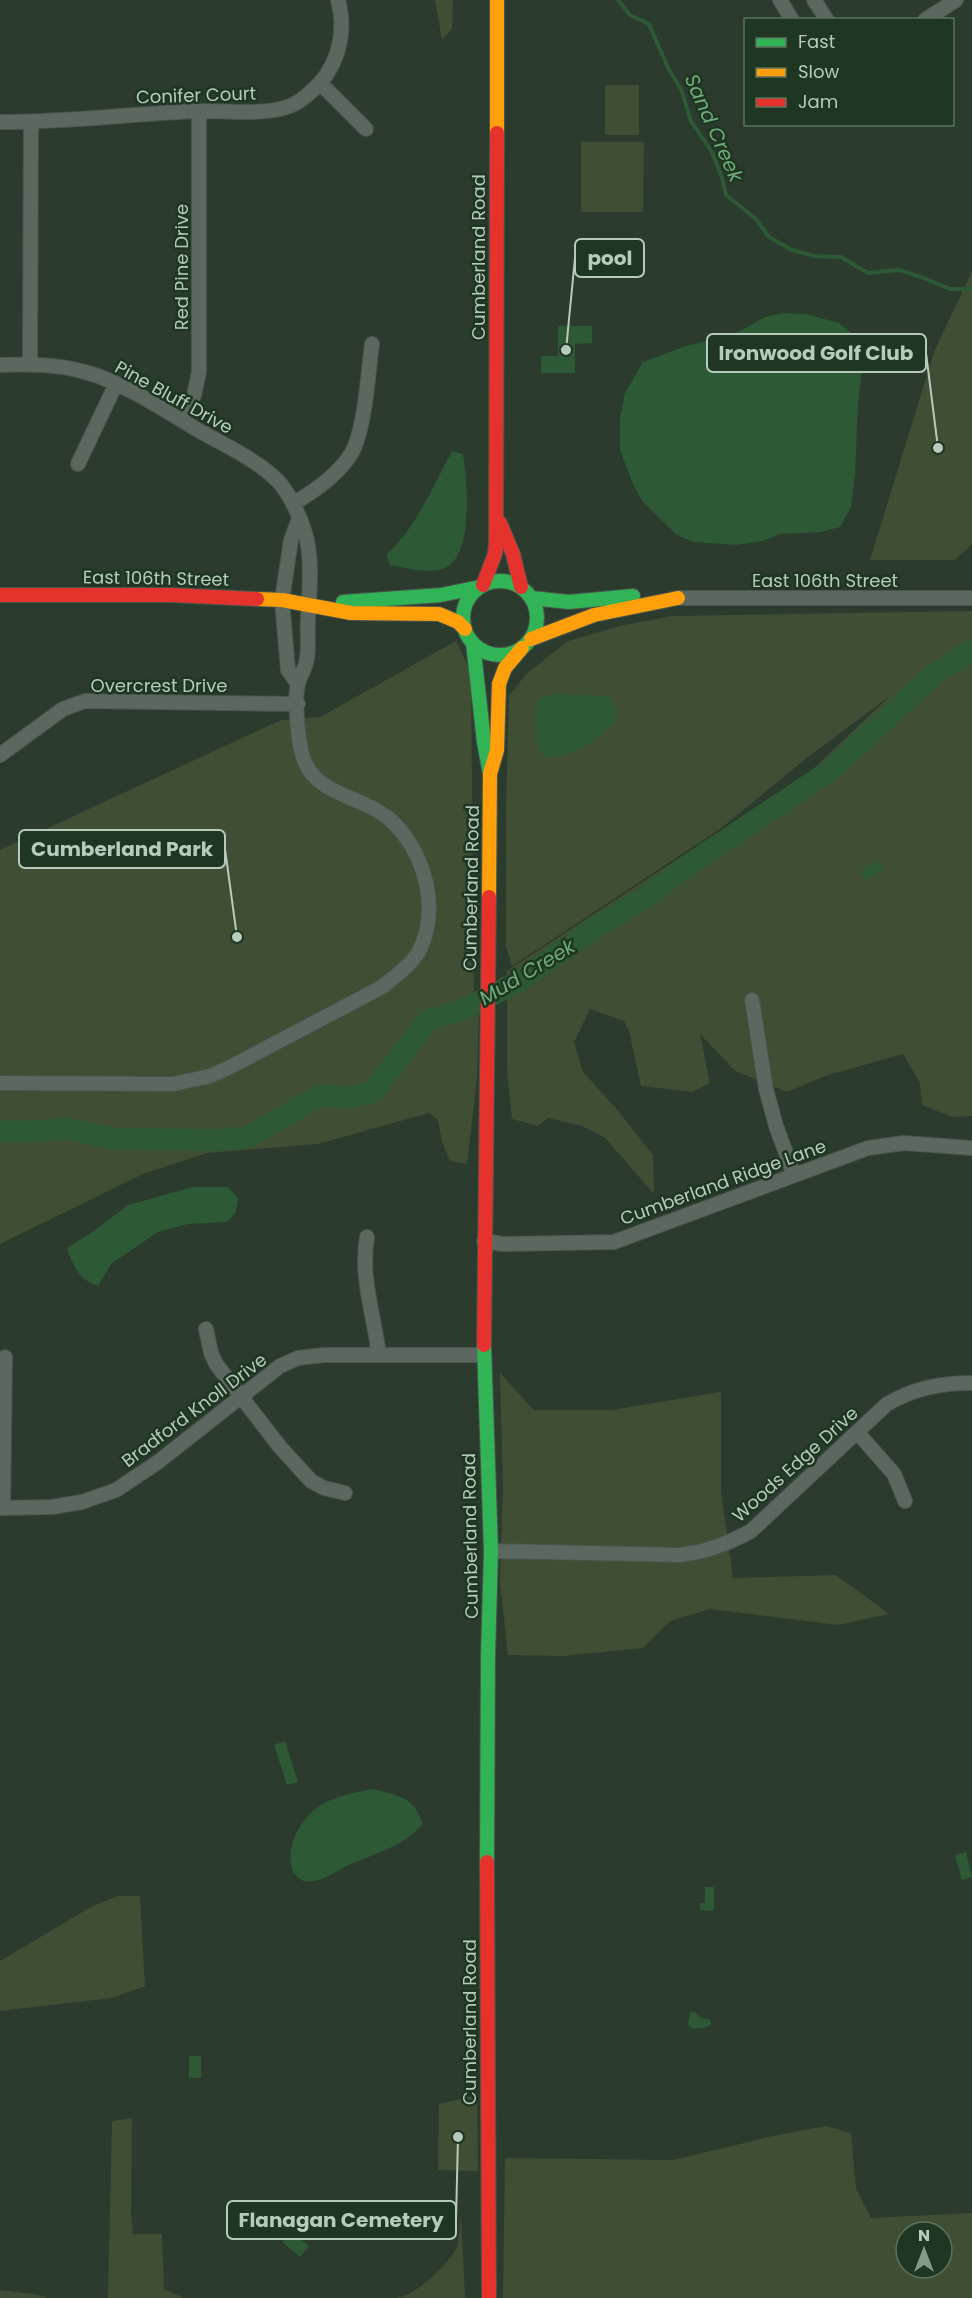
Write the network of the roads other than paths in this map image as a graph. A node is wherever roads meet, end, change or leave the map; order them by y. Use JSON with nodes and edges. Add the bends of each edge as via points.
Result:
{"nodes":[{"id":1,"x":338,"y":0,"type":"edge"},
{"id":2,"x":497,"y":0,"type":"edge"},
{"id":3,"x":780,"y":0,"type":"edge"},
{"id":4,"x":814,"y":0,"type":"edge"},
{"id":5,"x":956,"y":0,"type":"edge"},
{"id":6,"x":791,"y":18,"type":"edge"},
{"id":7,"x":826,"y":18,"type":"edge"},
{"id":8,"x":927,"y":18,"type":"edge"},
{"id":9,"x":320,"y":83,"type":"junction"},
{"id":10,"x":199,"y":111,"type":"junction"},
{"id":11,"x":0,"y":122,"type":"edge"},
{"id":12,"x":31,"y":122,"type":"junction"},
{"id":13,"x":366,"y":129,"type":"dead end"},
{"id":14,"x":372,"y":344,"type":"dead end"},
{"id":15,"x":30,"y":364,"type":"junction"},
{"id":16,"x":0,"y":365,"type":"edge"},
{"id":17,"x":116,"y":384,"type":"junction"},
{"id":18,"x":181,"y":420,"type":"junction"},
{"id":19,"x":78,"y":464,"type":"dead end"},
{"id":20,"x":294,"y":502,"type":"junction"},
{"id":21,"x":497,"y":514,"type":"junction"},
{"id":22,"x":299,"y":519,"type":"junction"},
{"id":23,"x":482,"y":586,"type":"junction"},
{"id":24,"x":521,"y":587,"type":"junction"},
{"id":25,"x":0,"y":595,"type":"edge"},
{"id":26,"x":531,"y":598,"type":"junction"},
{"id":27,"x":678,"y":598,"type":"junction"},
{"id":28,"x":972,"y":598,"type":"edge"},
{"id":29,"x":282,"y":600,"type":"junction"},
{"id":30,"x":310,"y":604,"type":"junction"},
{"id":31,"x":465,"y":629,"type":"junction"},
{"id":32,"x":473,"y":643,"type":"junction"},
{"id":33,"x":526,"y":643,"type":"junction"},
{"id":34,"x":298,"y":684,"type":"junction"},
{"id":35,"x":298,"y":705,"type":"junction"},
{"id":36,"x":0,"y":755,"type":"edge"},
{"id":37,"x":490,"y":774,"type":"junction"},
{"id":38,"x":752,"y":1000,"type":"dead end"},
{"id":39,"x":0,"y":1083,"type":"edge"},
{"id":40,"x":972,"y":1148,"type":"edge"},
{"id":41,"x":794,"y":1175,"type":"junction"},
{"id":42,"x":368,"y":1237,"type":"dead end"},
{"id":43,"x":484,"y":1241,"type":"junction"},
{"id":44,"x":206,"y":1329,"type":"dead end"},
{"id":45,"x":379,"y":1354,"type":"junction"},
{"id":46,"x":484,"y":1355,"type":"junction"},
{"id":47,"x":5,"y":1357,"type":"dead end"},
{"id":48,"x":972,"y":1383,"type":"edge"},
{"id":49,"x":241,"y":1397,"type":"junction"},
{"id":50,"x":857,"y":1432,"type":"junction"},
{"id":51,"x":345,"y":1493,"type":"dead end"},
{"id":52,"x":904,"y":1501,"type":"dead end"},
{"id":53,"x":2,"y":1508,"type":"edge"},
{"id":54,"x":491,"y":1551,"type":"junction"},
{"id":55,"x":489,"y":2298,"type":"edge"}],
"edges":[{"from":1,"to":9,"type":"street","via":[[339,46]]},
{"from":2,"to":21,"type":"main road","name":"Cumberland Road"},
{"from":3,"to":6,"type":"street"},
{"from":4,"to":7,"type":"street"},
{"from":5,"to":8,"type":"street"},
{"from":9,"to":10,"type":"street","name":"Conifer Court","via":[[289,106]]},
{"from":9,"to":13,"type":"street"},
{"from":10,"to":12,"type":"street","name":"Conifer Court"},
{"from":10,"to":18,"type":"street","name":"Red Pine Drive","via":[[199,372],[194,395]]},
{"from":11,"to":12,"type":"street","name":"Conifer Court"},
{"from":12,"to":15,"type":"street"},
{"from":14,"to":20,"type":"street","via":[[352,453],[324,483]]},
{"from":15,"to":16,"type":"street","name":"Pine Bluff Drive"},
{"from":15,"to":17,"type":"street","name":"Pine Bluff Drive","via":[[74,369]]},
{"from":17,"to":18,"type":"street","name":"Pine Bluff Drive"},
{"from":17,"to":19,"type":"street"},
{"from":18,"to":20,"type":"street","name":"Pine Bluff Drive","via":[[276,479]]},
{"from":20,"to":22,"type":"street","name":"Pine Bluff Drive"},
{"from":21,"to":23,"type":"main road","name":"Cumberland Road","via":[[495,554]]},
{"from":21,"to":24,"type":"main road","name":"Cumberland Road"},
{"from":22,"to":29,"type":"street","via":[[291,540]]},
{"from":22,"to":30,"type":"street","name":"Pine Bluff Drive","via":[[309,546]]},
{"from":23,"to":24,"type":"main road","via":[[503,581]]},
{"from":23,"to":30,"type":"main road","name":"East 106th Street","via":[[441,595]]},
{"from":23,"to":31,"type":"main road","via":[[465,605]]},
{"from":24,"to":26,"type":"main road"},
{"from":25,"to":29,"type":"main road","name":"East 106th Street","via":[[171,595]]},
{"from":26,"to":27,"type":"main road","name":"East 106th Street","via":[[577,603],[643,595]]},
{"from":26,"to":33,"type":"main road","via":[[537,620]]},
{"from":27,"to":28,"type":"street","name":"East 106th Street"},
{"from":27,"to":33,"type":"main road","name":"East 106th Street","via":[[594,615]]},
{"from":29,"to":30,"type":"main road","name":"East 106th Street"},
{"from":29,"to":34,"type":"street","via":[[288,670]]},
{"from":30,"to":31,"type":"main road","name":"East 106th Street","via":[[351,613],[439,614]]},
{"from":30,"to":34,"type":"street","name":"Pine Bluff Drive","via":[[308,658]]},
{"from":31,"to":32,"type":"main road"},
{"from":32,"to":33,"type":"main road","via":[[492,654],[513,653]]},
{"from":32,"to":37,"type":"main road","name":"Cumberland Road","via":[[483,749]]},
{"from":33,"to":37,"type":"main road","name":"Cumberland Road","via":[[505,668],[499,684],[497,750]]},
{"from":34,"to":35,"type":"street"},
{"from":35,"to":36,"type":"street","name":"Overcrest Drive","via":[[85,701],[63,709]]},
{"from":35,"to":39,"type":"street","via":[[300,749],[311,774],[332,790],[388,818],[422,867],[427,885],[427,924],[417,954],[382,987],[210,1076],[173,1084]]},
{"from":37,"to":43,"type":"main road","name":"Cumberland Road"},
{"from":38,"to":41,"type":"street","via":[[765,1089]]},
{"from":40,"to":41,"type":"street","name":"Cumberland Ridge Lane","via":[[887,1145],[852,1153]]},
{"from":41,"to":43,"type":"street","name":"Cumberland Ridge Lane","via":[[614,1242]]},
{"from":42,"to":45,"type":"street","via":[[364,1267]]},
{"from":43,"to":46,"type":"main road","name":"Cumberland Road"},
{"from":44,"to":49,"type":"street","via":[[216,1364]]},
{"from":45,"to":46,"type":"street","name":"Bradford Knoll Drive"},
{"from":45,"to":49,"type":"street","name":"Bradford Knoll Drive","via":[[298,1358],[280,1366]]},
{"from":46,"to":54,"type":"main road","name":"Cumberland Road"},
{"from":47,"to":53,"type":"street"},
{"from":48,"to":50,"type":"street","name":"Woods Edge Drive","via":[[939,1385],[904,1394]]},
{"from":49,"to":51,"type":"street","via":[[311,1481]]},
{"from":49,"to":53,"type":"street","name":"Bradford Knoll Drive","via":[[116,1490],[52,1507]]},
{"from":50,"to":52,"type":"street","via":[[894,1474]]},
{"from":50,"to":54,"type":"street","name":"Woods Edge Drive","via":[[751,1531],[725,1546],[680,1556]]},
{"from":54,"to":55,"type":"main road","name":"Cumberland Road","via":[[487,1868]]}]}
